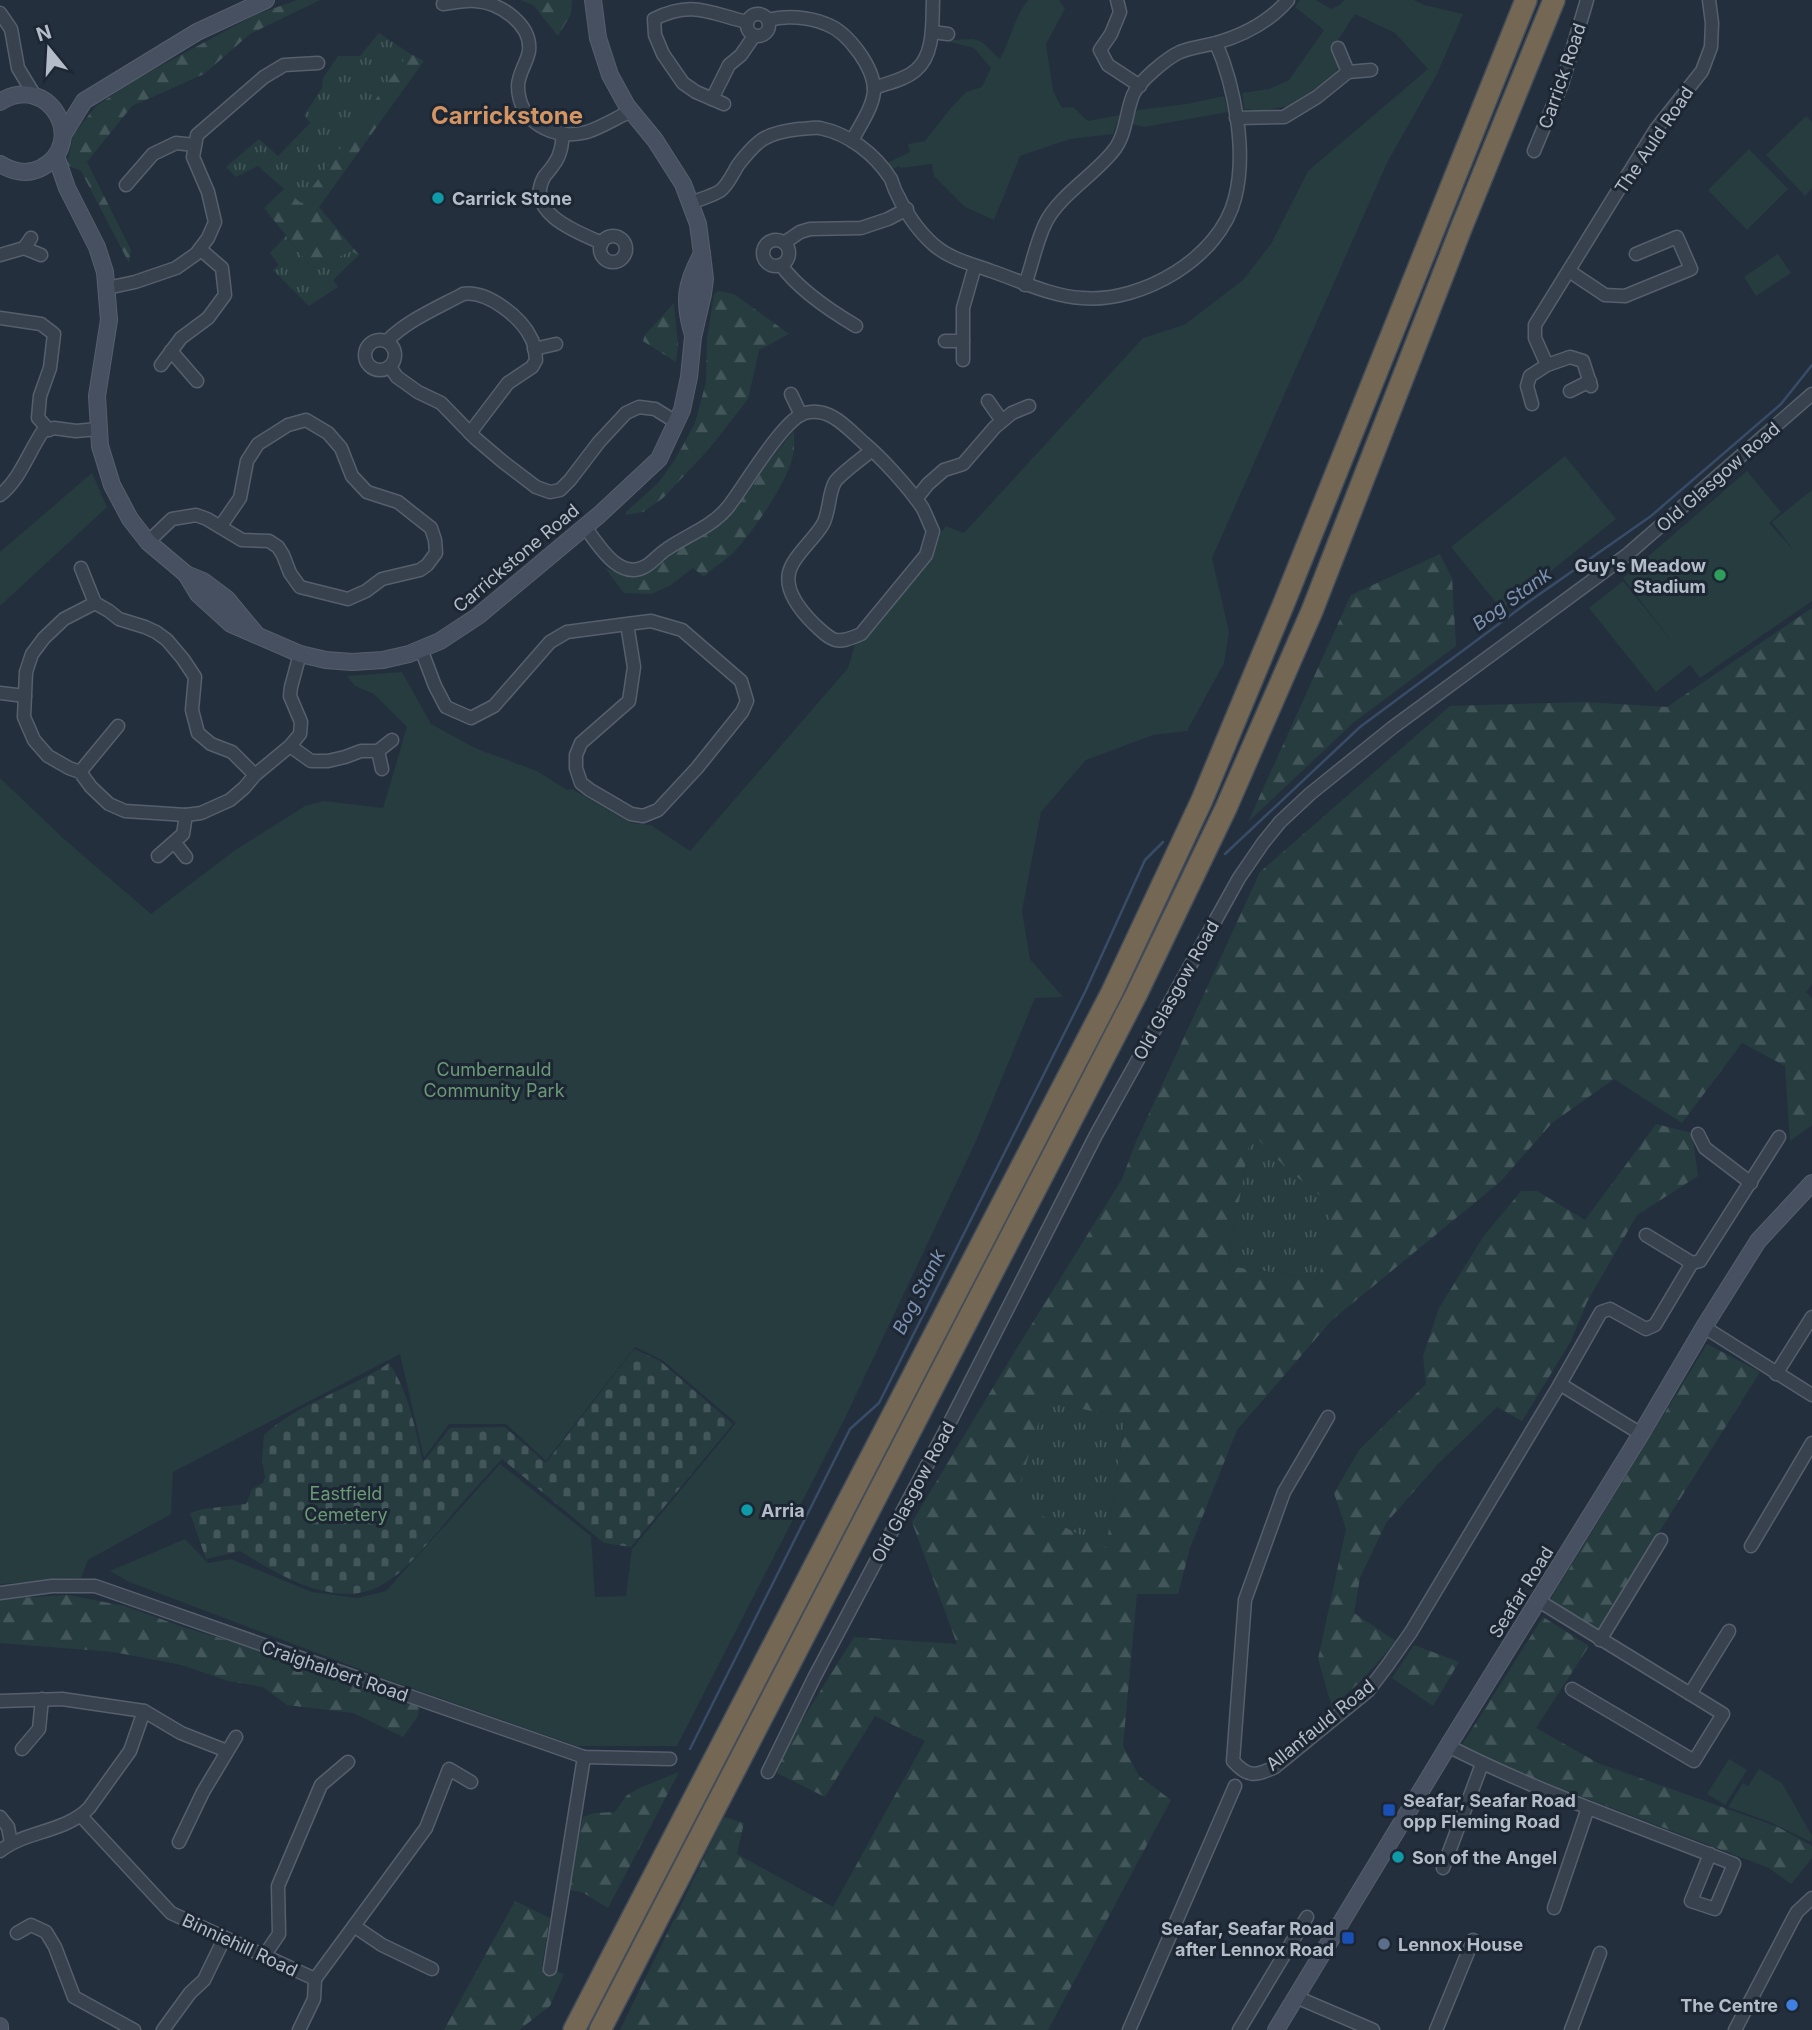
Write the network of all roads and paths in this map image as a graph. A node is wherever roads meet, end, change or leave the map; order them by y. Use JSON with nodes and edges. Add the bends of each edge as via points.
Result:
{"nodes":[{"id":1,"x":266,"y":0,"type":"edge"},
{"id":2,"x":593,"y":0,"type":"edge"},
{"id":3,"x":933,"y":0,"type":"edge"},
{"id":4,"x":1117,"y":0,"type":"edge"},
{"id":5,"x":1288,"y":0,"type":"edge"},
{"id":6,"x":1526,"y":0,"type":"edge"},
{"id":7,"x":1555,"y":0,"type":"edge"},
{"id":8,"x":1587,"y":0,"type":"edge"},
{"id":9,"x":1709,"y":0,"type":"edge"},
{"id":10,"x":443,"y":4,"type":"dead end"},
{"id":11,"x":0,"y":13,"type":"edge"},
{"id":12,"x":768,"y":20,"type":"junction"},
{"id":13,"x":747,"y":22,"type":"junction"},
{"id":14,"x":932,"y":32,"type":"junction"},
{"id":15,"x":948,"y":34,"type":"dead end"},
{"id":16,"x":754,"y":36,"type":"junction"},
{"id":17,"x":1216,"y":43,"type":"junction"},
{"id":18,"x":1338,"y":48,"type":"dead end"},
{"id":19,"x":318,"y":62,"type":"dead end"},
{"id":20,"x":18,"y":68,"type":"junction"},
{"id":21,"x":1371,"y":70,"type":"dead end"},
{"id":22,"x":1348,"y":72,"type":"junction"},
{"id":23,"x":1140,"y":86,"type":"junction"},
{"id":24,"x":874,"y":88,"type":"junction"},
{"id":25,"x":6,"y":99,"type":"edge"},
{"id":26,"x":42,"y":99,"type":"junction"},
{"id":27,"x":84,"y":101,"type":"junction"},
{"id":28,"x":631,"y":111,"type":"junction"},
{"id":29,"x":1236,"y":118,"type":"junction"},
{"id":30,"x":563,"y":133,"type":"junction"},
{"id":31,"x":63,"y":135,"type":"junction"},
{"id":32,"x":852,"y":141,"type":"junction"},
{"id":33,"x":195,"y":145,"type":"junction"},
{"id":34,"x":1534,"y":151,"type":"dead end"},
{"id":35,"x":56,"y":156,"type":"junction"},
{"id":36,"x":2,"y":168,"type":"edge"},
{"id":37,"x":37,"y":170,"type":"junction"},
{"id":38,"x":126,"y":185,"type":"dead end"},
{"id":39,"x":67,"y":188,"type":"junction"},
{"id":40,"x":691,"y":204,"type":"junction"},
{"id":41,"x":907,"y":209,"type":"junction"},
{"id":42,"x":602,"y":243,"type":"dead end"},
{"id":43,"x":784,"y":243,"type":"junction"},
{"id":44,"x":200,"y":249,"type":"junction"},
{"id":45,"x":1636,"y":254,"type":"dead end"},
{"id":46,"x":0,"y":255,"type":"edge"},
{"id":47,"x":41,"y":255,"type":"dead end"},
{"id":48,"x":781,"y":265,"type":"junction"},
{"id":49,"x":975,"y":266,"type":"junction"},
{"id":50,"x":1569,"y":271,"type":"junction"},
{"id":51,"x":1026,"y":285,"type":"junction"},
{"id":52,"x":107,"y":288,"type":"junction"},
{"id":53,"x":0,"y":318,"type":"edge"},
{"id":54,"x":856,"y":326,"type":"dead end"},
{"id":55,"x":387,"y":341,"type":"junction"},
{"id":56,"x":945,"y":341,"type":"dead end"},
{"id":57,"x":963,"y":341,"type":"junction"},
{"id":58,"x":556,"y":344,"type":"dead end"},
{"id":59,"x":534,"y":349,"type":"junction"},
{"id":60,"x":171,"y":351,"type":"junction"},
{"id":61,"x":963,"y":360,"type":"dead end"},
{"id":62,"x":160,"y":365,"type":"dead end"},
{"id":63,"x":1547,"y":365,"type":"junction"},
{"id":64,"x":390,"y":367,"type":"junction"},
{"id":65,"x":197,"y":380,"type":"dead end"},
{"id":66,"x":1570,"y":391,"type":"dead end"},
{"id":67,"x":791,"y":394,"type":"dead end"},
{"id":68,"x":1812,"y":394,"type":"edge"},
{"id":69,"x":989,"y":401,"type":"dead end"},
{"id":70,"x":1532,"y":404,"type":"dead end"},
{"id":71,"x":1030,"y":406,"type":"dead end"},
{"id":72,"x":801,"y":415,"type":"junction"},
{"id":73,"x":1002,"y":421,"type":"junction"},
{"id":74,"x":676,"y":422,"type":"junction"},
{"id":75,"x":49,"y":429,"type":"junction"},
{"id":76,"x":98,"y":429,"type":"junction"},
{"id":77,"x":470,"y":433,"type":"junction"},
{"id":78,"x":872,"y":450,"type":"junction"},
{"id":79,"x":0,"y":495,"type":"edge"},
{"id":80,"x":916,"y":499,"type":"junction"},
{"id":81,"x":220,"y":527,"type":"junction"},
{"id":82,"x":585,"y":527,"type":"junction"},
{"id":83,"x":148,"y":542,"type":"junction"},
{"id":84,"x":81,"y":568,"type":"dead end"},
{"id":85,"x":95,"y":603,"type":"junction"},
{"id":86,"x":626,"y":624,"type":"junction"},
{"id":87,"x":421,"y":649,"type":"junction"},
{"id":88,"x":300,"y":654,"type":"junction"},
{"id":89,"x":0,"y":693,"type":"edge"},
{"id":90,"x":25,"y":696,"type":"junction"},
{"id":91,"x":118,"y":726,"type":"dead end"},
{"id":92,"x":392,"y":740,"type":"dead end"},
{"id":93,"x":290,"y":746,"type":"junction"},
{"id":94,"x":378,"y":751,"type":"junction"},
{"id":95,"x":383,"y":769,"type":"dead end"},
{"id":96,"x":80,"y":772,"type":"junction"},
{"id":97,"x":255,"y":775,"type":"junction"},
{"id":98,"x":186,"y":815,"type":"junction"},
{"id":99,"x":174,"y":843,"type":"junction"},
{"id":100,"x":158,"y":856,"type":"dead end"},
{"id":101,"x":186,"y":857,"type":"dead end"},
{"id":102,"x":1698,"y":1134,"type":"dead end"},
{"id":103,"x":1779,"y":1137,"type":"dead end"},
{"id":104,"x":1751,"y":1183,"type":"junction"},
{"id":105,"x":1812,"y":1183,"type":"edge"},
{"id":106,"x":1646,"y":1235,"type":"dead end"},
{"id":107,"x":1692,"y":1263,"type":"junction"},
{"id":108,"x":1812,"y":1317,"type":"edge"},
{"id":109,"x":1704,"y":1327,"type":"junction"},
{"id":110,"x":1776,"y":1374,"type":"junction"},
{"id":111,"x":1560,"y":1384,"type":"junction"},
{"id":112,"x":1812,"y":1395,"type":"edge"},
{"id":113,"x":1328,"y":1417,"type":"dead end"},
{"id":114,"x":1641,"y":1434,"type":"junction"},
{"id":115,"x":1812,"y":1443,"type":"edge"},
{"id":116,"x":1661,"y":1540,"type":"dead end"},
{"id":117,"x":1751,"y":1546,"type":"dead end"},
{"id":118,"x":0,"y":1593,"type":"edge"},
{"id":119,"x":1539,"y":1601,"type":"junction"},
{"id":120,"x":1729,"y":1630,"type":"dead end"},
{"id":121,"x":1600,"y":1640,"type":"junction"},
{"id":122,"x":1572,"y":1689,"type":"dead end"},
{"id":123,"x":1690,"y":1695,"type":"junction"},
{"id":124,"x":42,"y":1699,"type":"junction"},
{"id":125,"x":0,"y":1701,"type":"edge"},
{"id":126,"x":144,"y":1711,"type":"junction"},
{"id":127,"x":236,"y":1737,"type":"dead end"},
{"id":128,"x":1448,"y":1746,"type":"junction"},
{"id":129,"x":22,"y":1749,"type":"dead end"},
{"id":130,"x":227,"y":1751,"type":"junction"},
{"id":131,"x":584,"y":1757,"type":"junction"},
{"id":132,"x":670,"y":1759,"type":"dead end"},
{"id":133,"x":348,"y":1762,"type":"dead end"},
{"id":134,"x":1482,"y":1764,"type":"junction"},
{"id":135,"x":768,"y":1772,"type":"dead end"},
{"id":136,"x":471,"y":1782,"type":"dead end"},
{"id":137,"x":1235,"y":1786,"type":"dead end"},
{"id":138,"x":1588,"y":1808,"type":"junction"},
{"id":139,"x":81,"y":1816,"type":"junction"},
{"id":140,"x":0,"y":1817,"type":"edge"},
{"id":141,"x":179,"y":1842,"type":"dead end"},
{"id":142,"x":5,"y":1847,"type":"edge"},
{"id":143,"x":1710,"y":1854,"type":"dead end"},
{"id":144,"x":1443,"y":1868,"type":"dead end"},
{"id":145,"x":1812,"y":1898,"type":"edge"},
{"id":146,"x":1554,"y":1908,"type":"dead end"},
{"id":147,"x":1307,"y":1917,"type":"dead end"},
{"id":148,"x":355,"y":1926,"type":"junction"},
{"id":149,"x":17,"y":1933,"type":"dead end"},
{"id":150,"x":224,"y":1939,"type":"junction"},
{"id":151,"x":1473,"y":1940,"type":"dead end"},
{"id":152,"x":1601,"y":1953,"type":"dead end"},
{"id":153,"x":264,"y":1956,"type":"junction"},
{"id":154,"x":432,"y":1969,"type":"dead end"},
{"id":155,"x":550,"y":1969,"type":"dead end"},
{"id":156,"x":315,"y":1979,"type":"junction"},
{"id":157,"x":1296,"y":1997,"type":"junction"},
{"id":158,"x":134,"y":2030,"type":"edge"},
{"id":159,"x":163,"y":2030,"type":"edge"},
{"id":160,"x":299,"y":2030,"type":"edge"},
{"id":161,"x":574,"y":2030,"type":"edge"},
{"id":162,"x":600,"y":2030,"type":"edge"},
{"id":163,"x":1129,"y":2030,"type":"edge"},
{"id":164,"x":1239,"y":2030,"type":"edge"},
{"id":165,"x":1276,"y":2030,"type":"edge"},
{"id":166,"x":1373,"y":2030,"type":"edge"},
{"id":167,"x":1436,"y":2030,"type":"edge"},
{"id":168,"x":1570,"y":2030,"type":"edge"},
{"id":169,"x":1735,"y":2030,"type":"edge"}],
"edges":[{"from":1,"to":27,"type":"street","via":[[197,32]]},
{"from":2,"to":28,"type":"street","name":"Carrickstone Road","via":[[603,58]]},
{"from":3,"to":14,"type":"street"},
{"from":4,"to":23,"type":"street","via":[[1120,12],[1100,50],[1108,65]]},
{"from":5,"to":17,"type":"street","via":[[1257,27]]},
{"from":6,"to":161,"type":"highway","via":[[1202,800],[1112,992]]},
{"from":7,"to":162,"type":"highway","via":[[1312,611],[1226,808],[1130,1008]]},
{"from":8,"to":34,"type":"street","name":"Carrick Road","via":[[1562,84]]},
{"from":9,"to":50,"type":"street","name":"The Auld Road","via":[[1710,47],[1702,71],[1656,129]]},
{"from":10,"to":30,"type":"street","via":[[489,4],[502,8],[522,26],[530,48],[518,83],[519,100],[525,115],[541,128]]},
{"from":11,"to":20,"type":"street","via":[[11,29]]},
{"from":12,"to":13,"type":"street","via":[[757,14]]},
{"from":12,"to":16,"type":"street","via":[[766,33]]},
{"from":12,"to":24,"type":"street","via":[[782,16],[828,24],[861,54]]},
{"from":13,"to":16,"type":"street","via":[[747,30]]},
{"from":13,"to":16,"type":"street","via":[[698,8],[670,10],[654,19],[654,35],[682,83],[718,101],[729,65]]},
{"from":14,"to":15,"type":"street"},
{"from":14,"to":24,"type":"street","via":[[917,70]]},
{"from":17,"to":23,"type":"street","via":[[1179,52]]},
{"from":17,"to":29,"type":"street"},
{"from":18,"to":22,"type":"street"},
{"from":19,"to":33,"type":"street","via":[[284,65],[264,77],[197,135]]},
{"from":20,"to":25,"type":"street"},
{"from":20,"to":26,"type":"street"},
{"from":21,"to":22,"type":"street"},
{"from":22,"to":29,"type":"street","via":[[1284,117]]},
{"from":23,"to":51,"type":"street","via":[[1115,149],[1045,222]]},
{"from":24,"to":32,"type":"street","via":[[872,104]]},
{"from":25,"to":26,"type":"street","via":[[27,94]]},
{"from":26,"to":27,"type":"street"},
{"from":26,"to":31,"type":"street","via":[[57,112]]},
{"from":27,"to":31,"type":"street"},
{"from":28,"to":30,"type":"street","via":[[585,132]]},
{"from":28,"to":40,"type":"street","name":"Carrickstone Road","via":[[671,162]]},
{"from":29,"to":51,"type":"street","via":[[1240,164],[1233,207],[1215,237],[1182,268],[1152,285],[1106,297],[1079,298]]},
{"from":30,"to":42,"type":"street","via":[[558,159],[543,178],[542,200],[556,220]]},
{"from":31,"to":35,"type":"street"},
{"from":32,"to":40,"type":"street","via":[[817,127],[768,135],[722,190]]},
{"from":32,"to":41,"type":"street","via":[[864,147],[891,179]]},
{"from":33,"to":38,"type":"street","via":[[176,143],[153,154]]},
{"from":33,"to":44,"type":"street","via":[[193,157],[215,222]]},
{"from":35,"to":37,"type":"street"},
{"from":35,"to":39,"type":"street","name":"Carrickstone Road"},
{"from":36,"to":37,"type":"street"},
{"from":37,"to":39,"type":"street"},
{"from":39,"to":52,"type":"street","name":"Carrickstone Road","via":[[97,247]]},
{"from":40,"to":74,"type":"street","name":"Carrickstone Road","via":[[705,279],[689,377]]},
{"from":41,"to":43,"type":"street","via":[[862,228],[810,229]]},
{"from":41,"to":49,"type":"street","via":[[935,246]]},
{"from":43,"to":48,"type":"street","via":[[789,255]]},
{"from":43,"to":48,"type":"street","via":[[771,241],[763,252],[771,265]]},
{"from":44,"to":52,"type":"street","via":[[176,268]]},
{"from":44,"to":60,"type":"street","via":[[222,268],[225,295],[208,318]]},
{"from":45,"to":50,"type":"street","via":[[1676,237],[1691,269],[1625,296],[1605,295]]},
{"from":46,"to":47,"type":"street","via":[[28,243]]},
{"from":48,"to":54,"type":"street","via":[[797,283]]},
{"from":49,"to":51,"type":"street"},
{"from":49,"to":57,"type":"street","via":[[965,298]]},
{"from":50,"to":63,"type":"street","name":"The Auld Road","via":[[1535,325],[1535,338]]},
{"from":52,"to":76,"type":"street","name":"Carrickstone Road","via":[[109,320],[97,396]]},
{"from":53,"to":75,"type":"street","via":[[41,324],[54,334],[38,407],[38,418]]},
{"from":55,"to":59,"type":"street","via":[[408,324],[472,292],[514,315]]},
{"from":55,"to":64,"type":"street","via":[[395,353]]},
{"from":55,"to":64,"type":"street","via":[[372,341],[365,359],[375,369]]},
{"from":56,"to":57,"type":"street"},
{"from":57,"to":61,"type":"street"},
{"from":58,"to":59,"type":"street"},
{"from":59,"to":77,"type":"street","via":[[536,360],[531,367],[508,383]]},
{"from":60,"to":62,"type":"street"},
{"from":60,"to":65,"type":"street"},
{"from":63,"to":66,"type":"street","via":[[1570,357],[1583,361],[1590,383]]},
{"from":63,"to":70,"type":"street","via":[[1530,376],[1527,386]]},
{"from":64,"to":77,"type":"street","via":[[418,392],[441,403]]},
{"from":67,"to":72,"type":"street"},
{"from":68,"to":135,"type":"street","name":"Old Glasgow Road","via":[[1628,554],[1310,794],[1257,849],[1096,1135]]},
{"from":69,"to":73,"type":"street"},
{"from":71,"to":73,"type":"street"},
{"from":72,"to":78,"type":"street","via":[[833,416]]},
{"from":72,"to":82,"type":"street","via":[[779,437],[727,510],[644,568],[629,570],[610,560]]},
{"from":73,"to":80,"type":"street","via":[[963,464],[944,470]]},
{"from":74,"to":77,"type":"street","via":[[654,409],[639,407],[626,413],[570,480],[550,492],[536,487]]},
{"from":74,"to":82,"type":"street","name":"Carrickstone Road","via":[[659,459]]},
{"from":75,"to":76,"type":"street"},
{"from":75,"to":79,"type":"street","via":[[43,431],[17,476]]},
{"from":76,"to":83,"type":"street","name":"Carrickstone Road","via":[[119,501]]},
{"from":78,"to":80,"type":"street"},
{"from":78,"to":80,"type":"street","via":[[836,481],[826,519],[790,567],[799,609],[828,638],[846,641],[861,634],[926,555],[933,531]]},
{"from":81,"to":81,"type":"street","via":[[242,540],[269,541],[278,547],[300,587],[348,599],[382,579],[420,570],[436,553],[431,528],[398,502],[367,492],[352,476],[341,448],[328,433],[306,421],[288,425],[258,444],[247,461],[240,498]]},
{"from":81,"to":83,"type":"street","via":[[197,515],[172,519]]},
{"from":82,"to":87,"type":"street","name":"Carrickstone Road","via":[[469,623]]},
{"from":83,"to":88,"type":"street","name":"Carrickstone Road","via":[[186,574],[198,594],[231,624]]},
{"from":84,"to":85,"type":"street"},
{"from":85,"to":90,"type":"street","via":[[64,619],[44,638],[26,672]]},
{"from":85,"to":97,"type":"street","via":[[167,640],[195,677],[192,710],[198,733],[232,752]]},
{"from":86,"to":86,"type":"street","via":[[651,621],[682,631],[741,681],[747,701],[697,768],[658,810],[643,816],[590,790],[581,783],[576,768],[581,743],[629,701],[634,667]]},
{"from":86,"to":87,"type":"street","via":[[567,632],[550,642],[494,706],[471,718],[446,707]]},
{"from":87,"to":88,"type":"street","name":"Carrickstone Road","via":[[383,660],[352,662]]},
{"from":88,"to":93,"type":"street","via":[[290,696],[300,717],[300,734]]},
{"from":89,"to":90,"type":"street"},
{"from":90,"to":96,"type":"street","via":[[24,717],[34,740],[48,756]]},
{"from":91,"to":96,"type":"street"},
{"from":92,"to":94,"type":"street"},
{"from":93,"to":94,"type":"street","via":[[311,761]]},
{"from":93,"to":97,"type":"street"},
{"from":94,"to":95,"type":"street"},
{"from":96,"to":98,"type":"street","via":[[109,804],[125,811]]},
{"from":97,"to":98,"type":"street","via":[[230,800]]},
{"from":98,"to":99,"type":"street","via":[[183,834]]},
{"from":99,"to":100,"type":"street"},
{"from":99,"to":101,"type":"street"},
{"from":102,"to":104,"type":"street","via":[[1705,1148]]},
{"from":103,"to":104,"type":"street"},
{"from":104,"to":107,"type":"street","via":[[1700,1261]]},
{"from":105,"to":109,"type":"street","name":"Seafar Road","via":[[1758,1241]]},
{"from":106,"to":107,"type":"street"},
{"from":107,"to":111,"type":"street","via":[[1655,1325],[1646,1329],[1610,1309],[1601,1312]]},
{"from":108,"to":110,"type":"street"},
{"from":109,"to":110,"type":"street"},
{"from":109,"to":114,"type":"street","name":"Seafar Road"},
{"from":110,"to":112,"type":"street"},
{"from":111,"to":113,"type":"street","name":"Allanfauld Road","via":[[1411,1632],[1368,1691],[1275,1767],[1258,1775],[1242,1771],[1233,1761],[1245,1600],[1278,1503]]},
{"from":111,"to":114,"type":"street"},
{"from":114,"to":119,"type":"street","name":"Seafar Road"},
{"from":115,"to":117,"type":"street"},
{"from":116,"to":121,"type":"street"},
{"from":118,"to":131,"type":"street","name":"Craighalbert Road","via":[[95,1586]]},
{"from":119,"to":121,"type":"street"},
{"from":119,"to":128,"type":"street","name":"Seafar Road"},
{"from":120,"to":123,"type":"street"},
{"from":121,"to":123,"type":"street"},
{"from":122,"to":123,"type":"street","via":[[1601,1714],[1699,1764],[1723,1714]]},
{"from":124,"to":125,"type":"street"},
{"from":124,"to":126,"type":"street"},
{"from":124,"to":129,"type":"street","via":[[39,1729]]},
{"from":126,"to":130,"type":"street","via":[[181,1733]]},
{"from":126,"to":139,"type":"street","via":[[130,1751]]},
{"from":127,"to":130,"type":"street"},
{"from":128,"to":134,"type":"street"},
{"from":128,"to":157,"type":"street","name":"Seafar Road"},
{"from":130,"to":141,"type":"street"},
{"from":131,"to":132,"type":"street","name":"Craighalbert Road"},
{"from":131,"to":155,"type":"street"},
{"from":133,"to":153,"type":"street","via":[[321,1785],[278,1886],[279,1934]]},
{"from":134,"to":138,"type":"street"},
{"from":134,"to":144,"type":"street"},
{"from":136,"to":148,"type":"street","name":"Binniehill Road","via":[[449,1769],[426,1828]]},
{"from":137,"to":163,"type":"street"},
{"from":138,"to":143,"type":"street"},
{"from":138,"to":146,"type":"street"},
{"from":139,"to":142,"type":"street"},
{"from":139,"to":150,"type":"street","name":"Binniehill Road","via":[[171,1913]]},
{"from":140,"to":142,"type":"street","via":[[8,1827]]},
{"from":145,"to":169,"type":"street","via":[[1797,1912]]},
{"from":147,"to":164,"type":"street"},
{"from":148,"to":154,"type":"street"},
{"from":148,"to":156,"type":"street","name":"Binniehill Road"},
{"from":149,"to":158,"type":"street","via":[[31,1925],[46,1932],[74,1997]]},
{"from":150,"to":153,"type":"street","name":"Binniehill Road"},
{"from":150,"to":159,"type":"street","via":[[204,1980]]},
{"from":151,"to":167,"type":"street"},
{"from":152,"to":168,"type":"street"},
{"from":153,"to":156,"type":"street","name":"Binniehill Road"},
{"from":156,"to":160,"type":"street","name":"Binniehill Road","via":[[314,1999]]},
{"from":157,"to":165,"type":"street","name":"Seafar Road"},
{"from":157,"to":166,"type":"street"}]}
